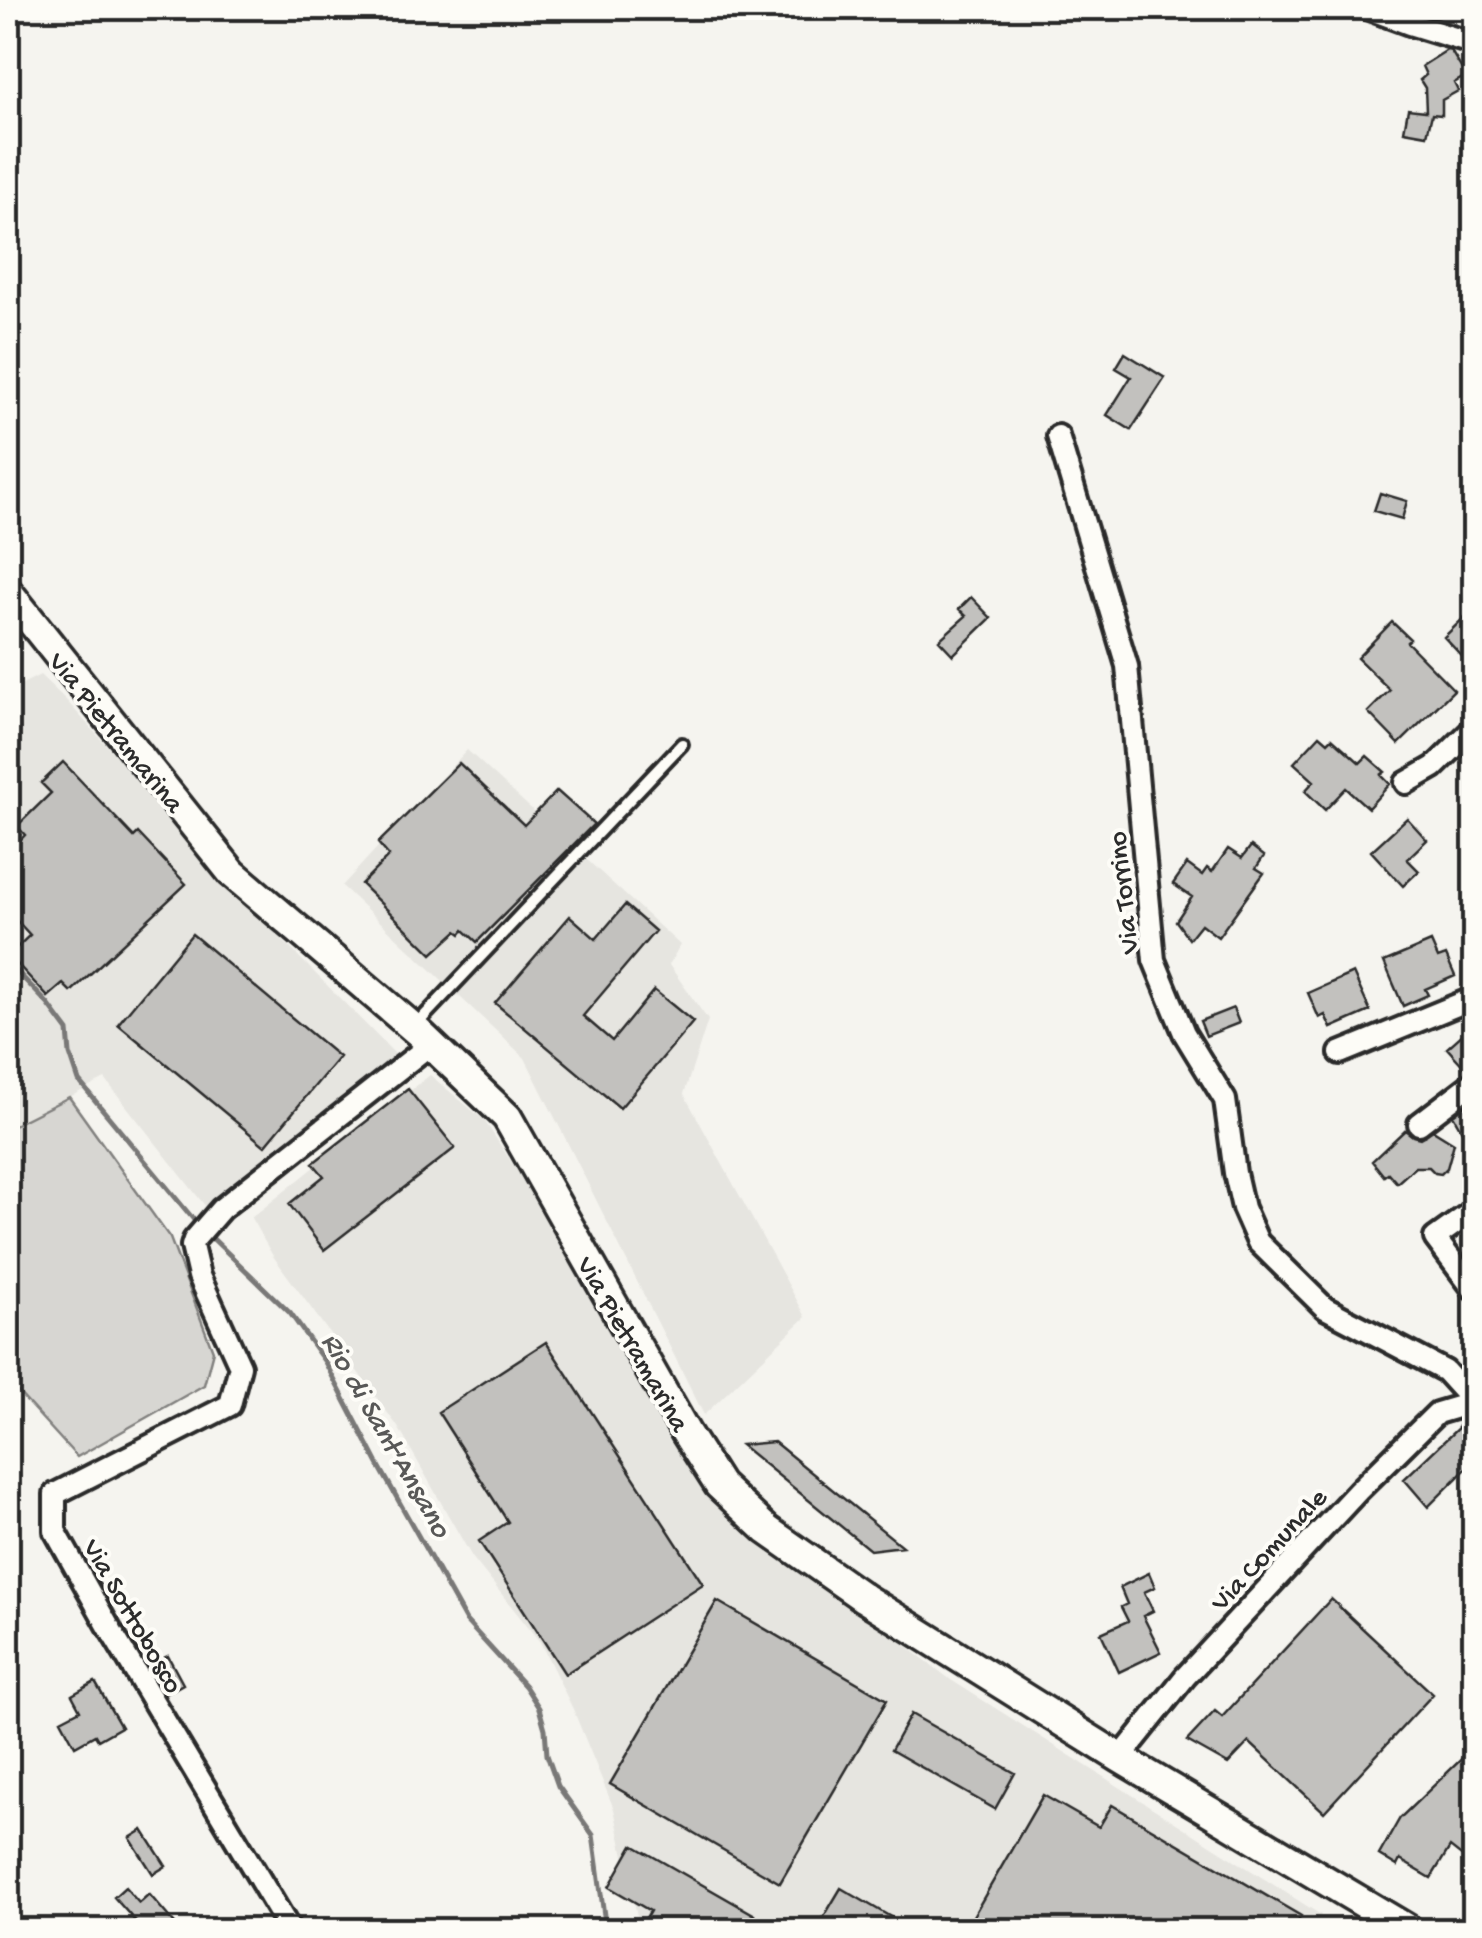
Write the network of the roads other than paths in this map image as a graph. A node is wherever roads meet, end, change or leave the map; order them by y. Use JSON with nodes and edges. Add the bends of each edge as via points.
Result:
{"nodes":[{"id":1,"x":1366,"y":8,"type":"edge"},
{"id":2,"x":1474,"y":47,"type":"edge"},
{"id":3,"x":1058,"y":436,"type":"dead end"},
{"id":4,"x":8,"y":592,"type":"edge"},
{"id":5,"x":1474,"y":728,"type":"edge"},
{"id":6,"x":682,"y":744,"type":"dead end"},
{"id":7,"x":1406,"y":783,"type":"dead end"},
{"id":8,"x":1474,"y":998,"type":"edge"},
{"id":9,"x":422,"y":1036,"type":"junction"},
{"id":10,"x":1340,"y":1052,"type":"dead end"},
{"id":11,"x":1474,"y":1082,"type":"edge"},
{"id":12,"x":1419,"y":1124,"type":"dead end"},
{"id":13,"x":1474,"y":1210,"type":"edge"},
{"id":14,"x":1474,"y":1290,"type":"edge"},
{"id":15,"x":1474,"y":1402,"type":"edge"},
{"id":16,"x":1120,"y":1758,"type":"junction"},
{"id":17,"x":290,"y":1930,"type":"edge"},
{"id":18,"x":1409,"y":1930,"type":"edge"}],
"edges":[{"from":1,"to":2,"type":"street"},
{"from":3,"to":15,"type":"street","name":"Via Torrino","via":[[1127,666],[1154,960],[1184,1033],[1226,1100],[1243,1208],[1258,1242],[1325,1308],[1445,1371]]},
{"from":4,"to":9,"type":"main road","name":"Via Pietramarina","via":[[232,873]]},
{"from":5,"to":7,"type":"street","via":[[1434,767]]},
{"from":6,"to":9,"type":"lane"},
{"from":8,"to":10,"type":"street"},
{"from":9,"to":16,"type":"main road","name":"Via Pietramarina","via":[[508,1117],[720,1486],[767,1530],[864,1598]]},
{"from":9,"to":17,"type":"street","name":"Via Sottobosco","via":[[212,1217],[194,1240],[199,1276],[240,1366],[230,1404],[55,1494],[55,1531]]},
{"from":11,"to":12,"type":"street"},
{"from":13,"to":14,"type":"street","via":[[1435,1238]]},
{"from":15,"to":16,"type":"street","name":"Via Comunale","via":[[1437,1412],[1358,1491],[1185,1677]]},
{"from":16,"to":18,"type":"main road","name":"Via Pietramarina"}]}
